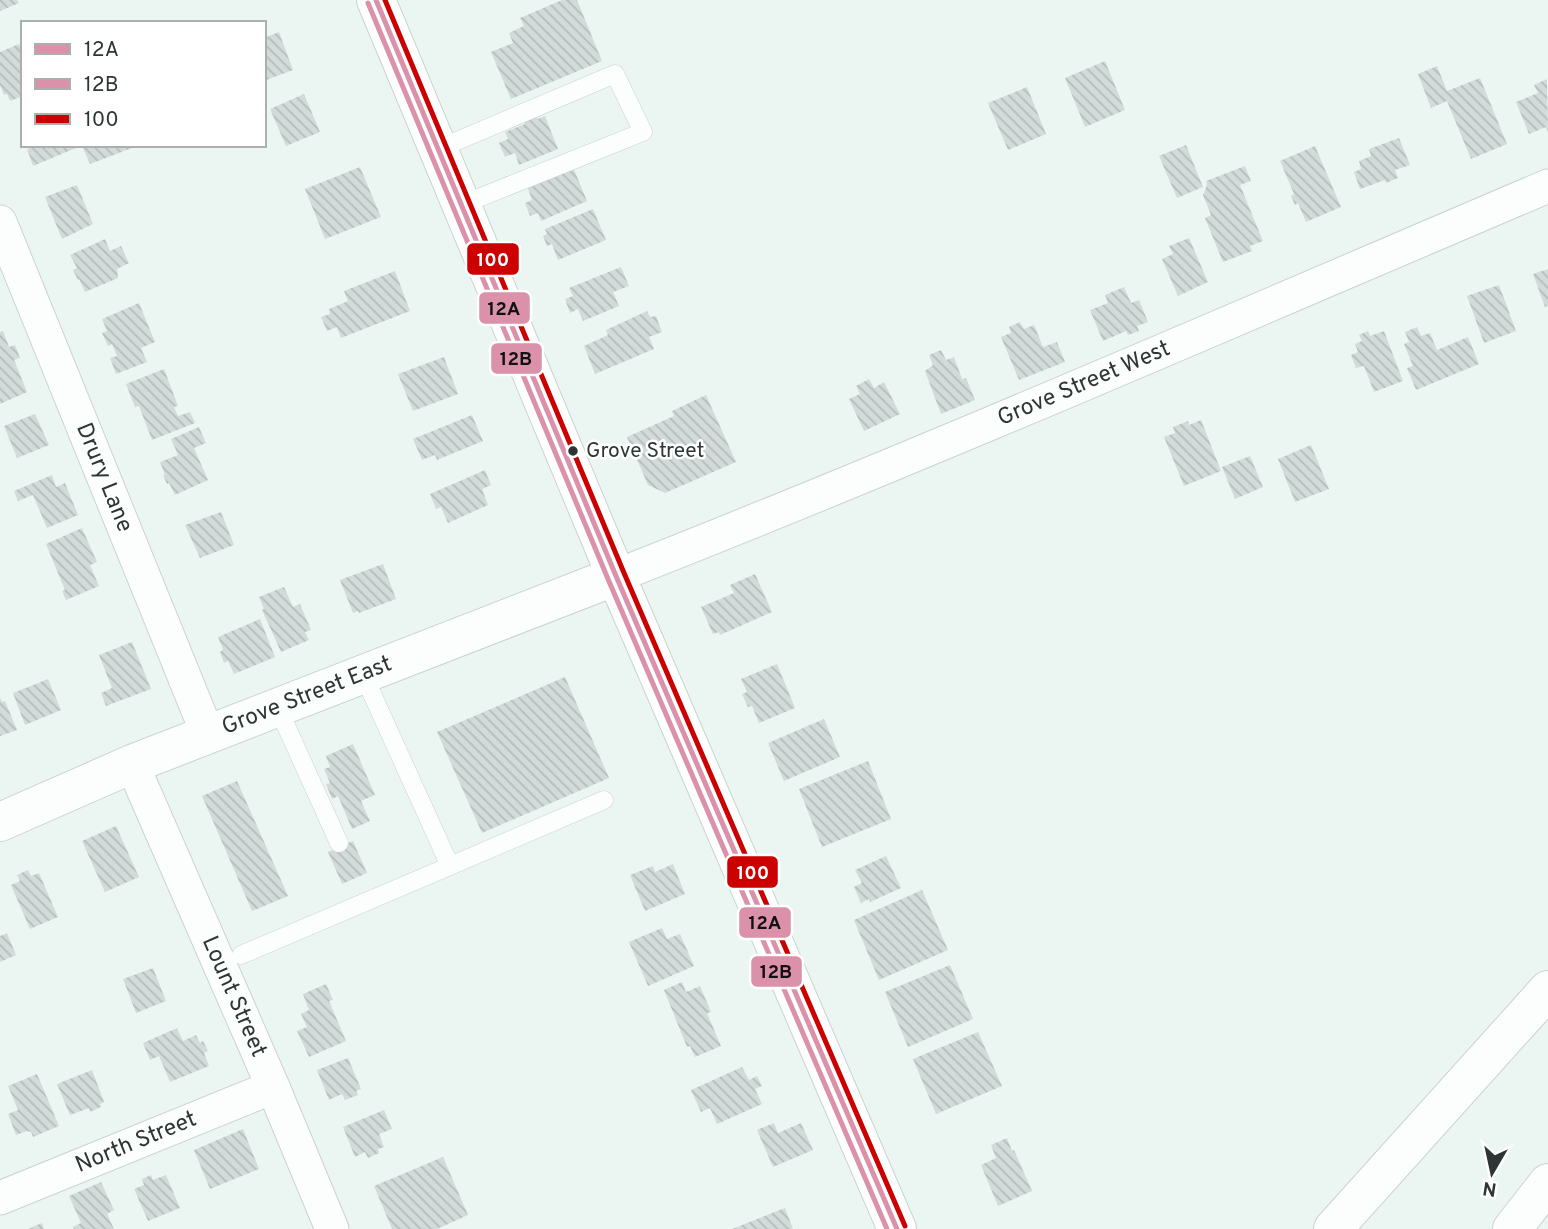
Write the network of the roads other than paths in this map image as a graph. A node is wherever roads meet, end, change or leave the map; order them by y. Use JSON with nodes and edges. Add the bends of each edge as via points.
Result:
{"nodes":[{"id":1,"x":376,"y":0,"type":"edge"},
{"id":2,"x":438,"y":149,"type":"junction"},
{"id":3,"x":1548,"y":186,"type":"edge"},
{"id":4,"x":461,"y":205,"type":"junction"},
{"id":5,"x":0,"y":222,"type":"edge"},
{"id":6,"x":616,"y":576,"type":"junction"},
{"id":7,"x":363,"y":674,"type":"junction"},
{"id":8,"x":278,"y":708,"type":"junction"},
{"id":9,"x":208,"y":735,"type":"junction"},
{"id":10,"x":132,"y":764,"type":"junction"},
{"id":11,"x":604,"y":800,"type":"dead end"},
{"id":12,"x":0,"y":822,"type":"edge"},
{"id":13,"x":339,"y":843,"type":"dead end"},
{"id":14,"x":450,"y":866,"type":"junction"},
{"id":15,"x":241,"y":955,"type":"dead end"},
{"id":16,"x":1548,"y":990,"type":"edge"},
{"id":17,"x":273,"y":1087,"type":"junction"},
{"id":18,"x":1548,"y":1183,"type":"edge"},
{"id":19,"x":0,"y":1198,"type":"edge"},
{"id":20,"x":332,"y":1229,"type":"edge"},
{"id":21,"x":897,"y":1229,"type":"edge"},
{"id":22,"x":1334,"y":1229,"type":"edge"},
{"id":23,"x":1512,"y":1229,"type":"edge"}],
"edges":[{"from":1,"to":2,"type":"main road"},
{"from":2,"to":4,"type":"main road"},
{"from":2,"to":4,"type":"lane","via":[[615,74],[643,132]]},
{"from":3,"to":6,"type":"street","name":"Grove Street West","via":[[1009,416]]},
{"from":4,"to":6,"type":"main road"},
{"from":5,"to":9,"type":"street","name":"Drury Lane"},
{"from":6,"to":7,"type":"main road","name":"Grove Street East"},
{"from":6,"to":21,"type":"main road"},
{"from":7,"to":8,"type":"main road","name":"Grove Street East"},
{"from":7,"to":14,"type":"lane"},
{"from":8,"to":9,"type":"main road","name":"Grove Street East"},
{"from":8,"to":13,"type":"lane"},
{"from":9,"to":10,"type":"main road","name":"Grove Street East"},
{"from":10,"to":12,"type":"main road","name":"Grove Street East"},
{"from":10,"to":17,"type":"street","name":"Lount Street"},
{"from":11,"to":14,"type":"lane"},
{"from":14,"to":15,"type":"lane"},
{"from":16,"to":22,"type":"main road"},
{"from":17,"to":19,"type":"street","name":"North Street"},
{"from":17,"to":20,"type":"street","name":"Lount Street"},
{"from":18,"to":23,"type":"main road"}]}
